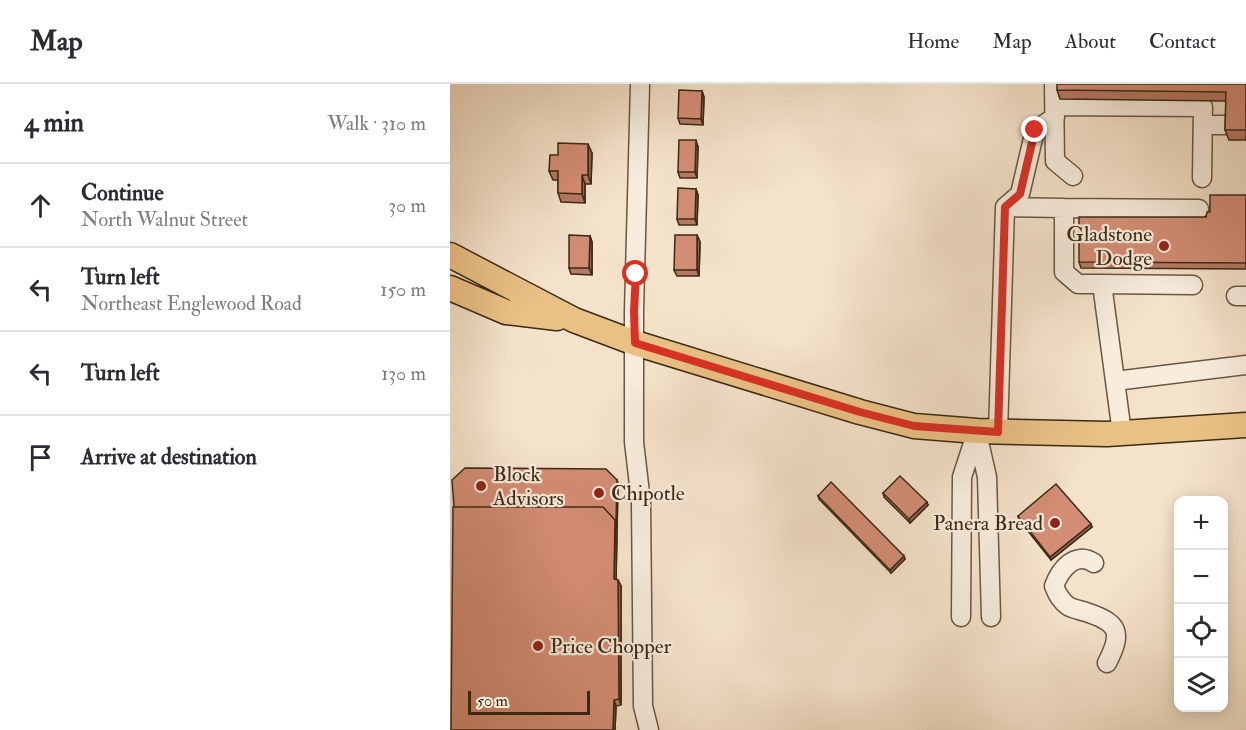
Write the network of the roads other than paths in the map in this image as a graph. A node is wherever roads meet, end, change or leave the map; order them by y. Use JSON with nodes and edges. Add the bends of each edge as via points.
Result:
{"nodes":[{"id":1,"x":640,"y":84,"type":"edge"},
{"id":2,"x":1054,"y":84,"type":"edge"},
{"id":3,"x":1054,"y":112,"type":"junction"},
{"id":4,"x":1203,"y":125,"type":"junction"},
{"id":5,"x":1229,"y":125,"type":"edge"},
{"id":6,"x":1073,"y":176,"type":"dead end"},
{"id":7,"x":1202,"y":178,"type":"dead end"},
{"id":8,"x":1005,"y":207,"type":"junction"},
{"id":9,"x":1064,"y":208,"type":"junction"},
{"id":10,"x":1199,"y":209,"type":"dead end"},
{"id":11,"x":450,"y":255,"type":"edge"},
{"id":12,"x":1102,"y":284,"type":"junction"},
{"id":13,"x":1193,"y":285,"type":"dead end"},
{"id":14,"x":450,"y":288,"type":"edge"},
{"id":15,"x":574,"y":320,"type":"junction"},
{"id":16,"x":635,"y":343,"type":"junction"},
{"id":17,"x":1246,"y":365,"type":"edge"},
{"id":18,"x":1115,"y":381,"type":"junction"},
{"id":19,"x":1246,"y":425,"type":"edge"},
{"id":20,"x":988,"y":431,"type":"junction"},
{"id":21,"x":1122,"y":433,"type":"junction"},
{"id":22,"x":1094,"y":563,"type":"dead end"},
{"id":23,"x":961,"y":616,"type":"dead end"},
{"id":24,"x":991,"y":617,"type":"dead end"},
{"id":25,"x":1107,"y":663,"type":"dead end"},
{"id":26,"x":649,"y":730,"type":"edge"}],
"edges":[{"from":1,"to":16,"type":"street"},
{"from":2,"to":3,"type":"street"},
{"from":3,"to":4,"type":"street","via":[[1203,107]]},
{"from":3,"to":6,"type":"street","via":[[1055,161]]},
{"from":3,"to":8,"type":"street","via":[[1035,130],[1020,194]]},
{"from":4,"to":5,"type":"street"},
{"from":4,"to":7,"type":"street"},
{"from":8,"to":9,"type":"street"},
{"from":8,"to":20,"type":"street"},
{"from":9,"to":10,"type":"street"},
{"from":9,"to":12,"type":"street","via":[[1064,272],[1078,284]]},
{"from":11,"to":15,"type":"main road"},
{"from":12,"to":13,"type":"street"},
{"from":12,"to":18,"type":"street"},
{"from":14,"to":15,"type":"main road","via":[[506,312]]},
{"from":15,"to":16,"type":"main road"},
{"from":16,"to":20,"type":"main road","via":[[914,426]]},
{"from":16,"to":26,"type":"street","via":[[634,442],[641,502],[643,706]]},
{"from":17,"to":18,"type":"street"},
{"from":18,"to":21,"type":"street"},
{"from":19,"to":21,"type":"main road"},
{"from":20,"to":21,"type":"main road"},
{"from":20,"to":23,"type":"street","via":[[962,477]]},
{"from":20,"to":24,"type":"street"},
{"from":22,"to":25,"type":"street","via":[[1080,558],[1068,564],[1054,586],[1069,607],[1105,618],[1114,625],[1116,641]]}]}
